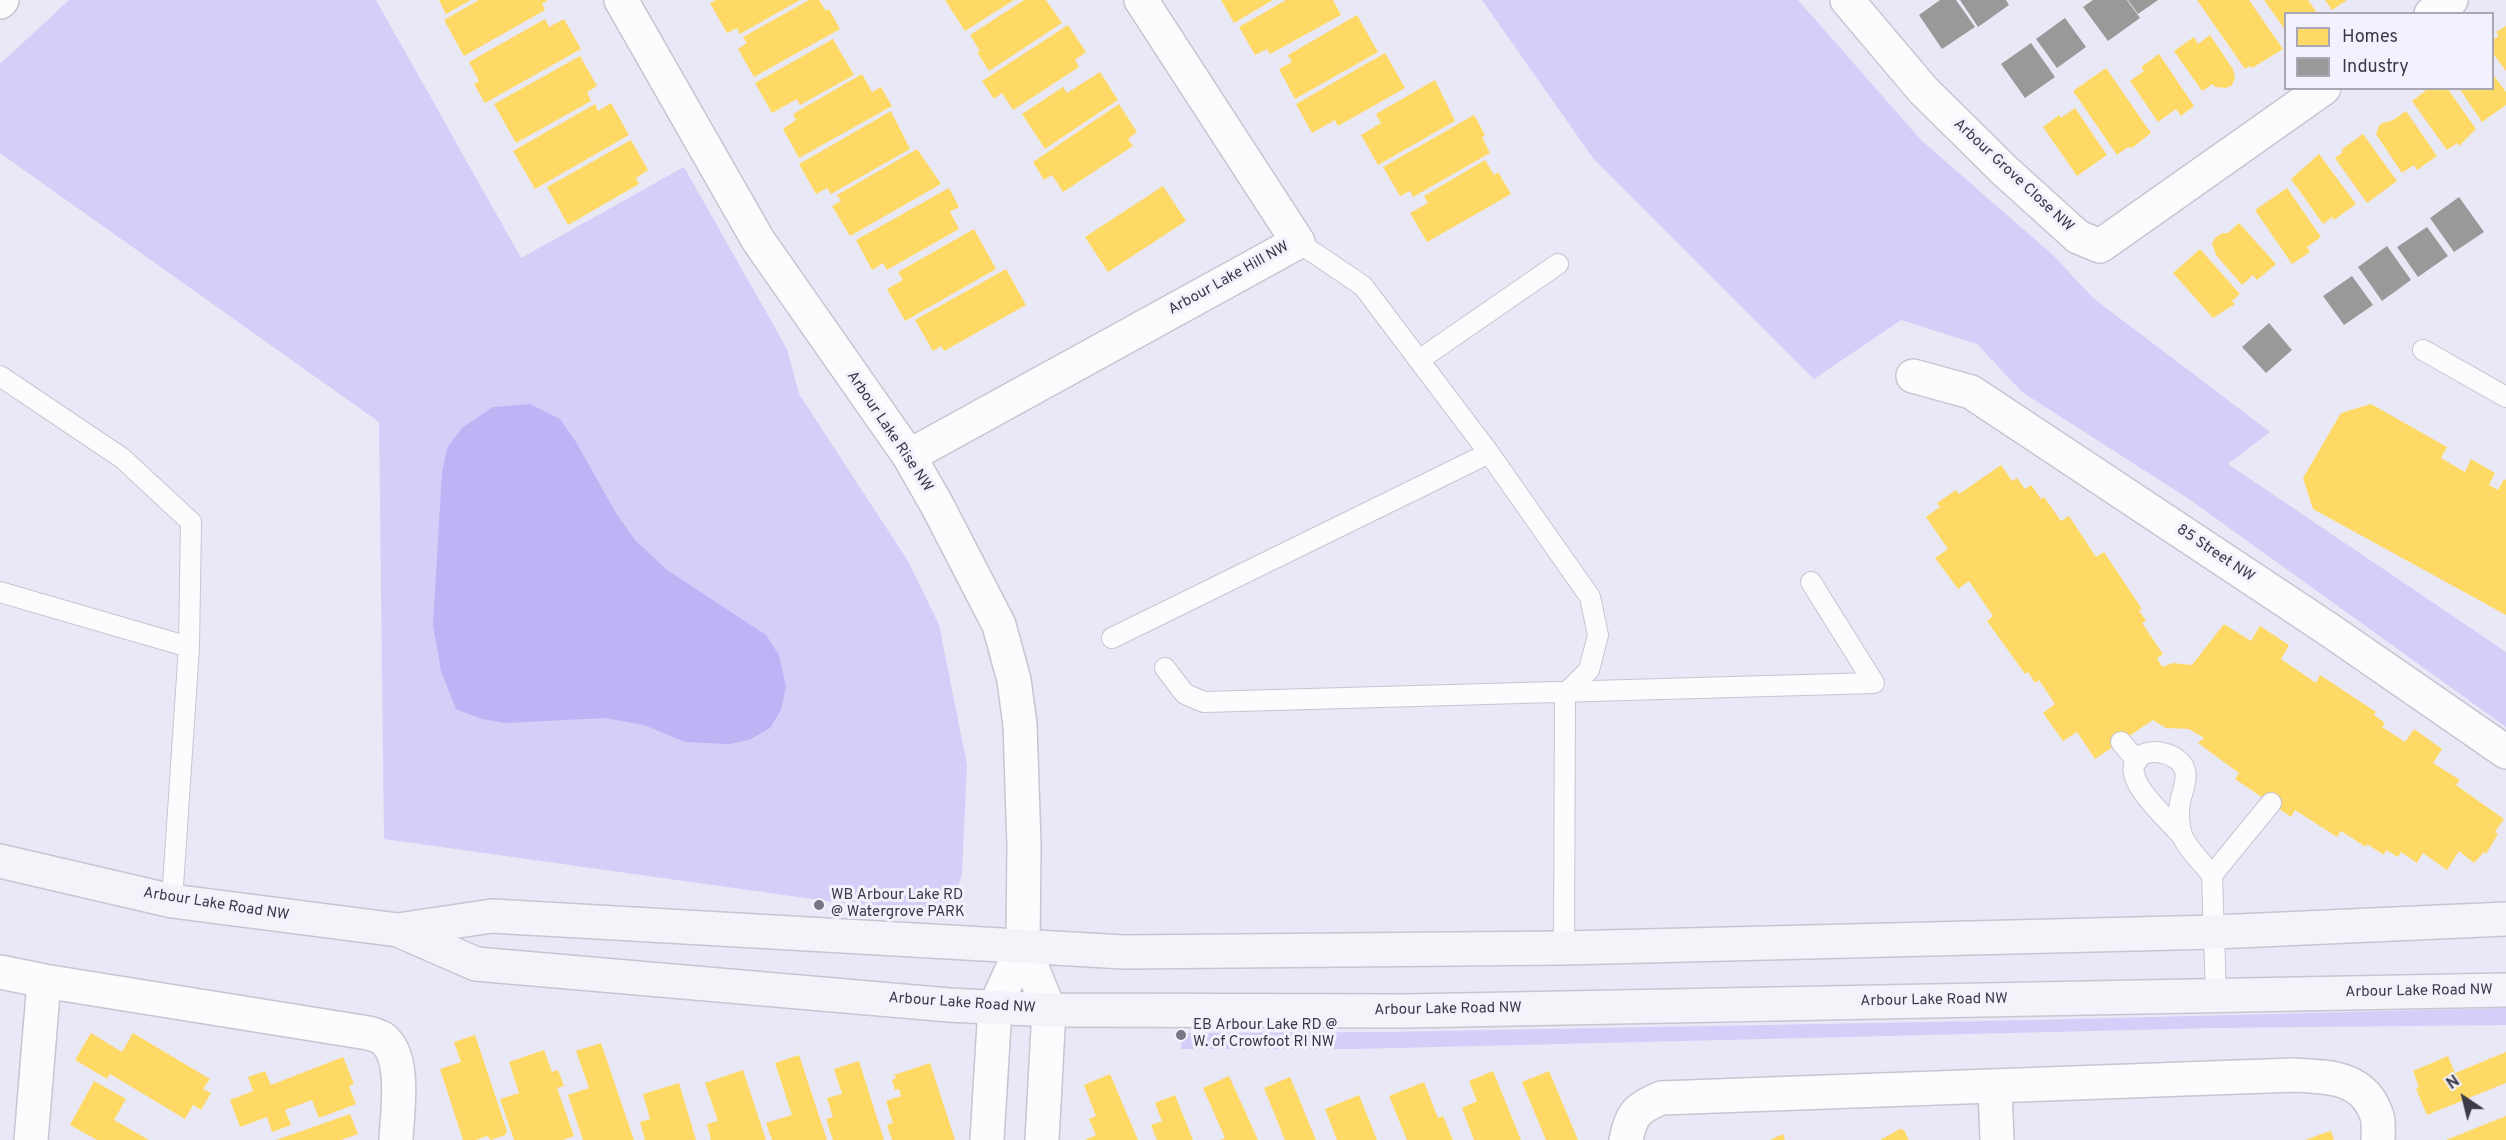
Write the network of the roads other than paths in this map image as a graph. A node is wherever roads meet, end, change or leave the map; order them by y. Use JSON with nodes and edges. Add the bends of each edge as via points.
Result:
{"nodes":[{"id":1,"x":621,"y":0,"type":"edge"},
{"id":2,"x":1141,"y":0,"type":"edge"},
{"id":3,"x":1847,"y":0,"type":"edge"},
{"id":4,"x":2451,"y":0,"type":"edge"},
{"id":5,"x":2434,"y":12,"type":"edge"},
{"id":6,"x":2321,"y":90,"type":"edge"},
{"id":7,"x":1298,"y":242,"type":"junction"},
{"id":8,"x":1558,"y":264,"type":"dead end"},
{"id":9,"x":2423,"y":351,"type":"dead end"},
{"id":10,"x":1419,"y":360,"type":"junction"},
{"id":11,"x":0,"y":376,"type":"edge"},
{"id":12,"x":1913,"y":376,"type":"dead end"},
{"id":13,"x":2506,"y":397,"type":"edge"},
{"id":14,"x":1489,"y":453,"type":"junction"},
{"id":15,"x":909,"y":456,"type":"junction"},
{"id":16,"x":1811,"y":582,"type":"dead end"},
{"id":17,"x":0,"y":592,"type":"edge"},
{"id":18,"x":1113,"y":638,"type":"dead end"},
{"id":19,"x":189,"y":647,"type":"junction"},
{"id":20,"x":1165,"y":668,"type":"dead end"},
{"id":21,"x":1565,"y":694,"type":"junction"},
{"id":22,"x":2121,"y":742,"type":"dead end"},
{"id":23,"x":2506,"y":752,"type":"edge"},
{"id":24,"x":2137,"y":761,"type":"junction"},
{"id":25,"x":2271,"y":803,"type":"dead end"},
{"id":26,"x":2182,"y":836,"type":"junction"},
{"id":27,"x":0,"y":861,"type":"edge"},
{"id":28,"x":2212,"y":876,"type":"junction"},
{"id":29,"x":172,"y":901,"type":"junction"},
{"id":30,"x":2506,"y":919,"type":"edge"},
{"id":31,"x":398,"y":930,"type":"junction"},
{"id":32,"x":2215,"y":932,"type":"junction"},
{"id":33,"x":1023,"y":945,"type":"junction"},
{"id":34,"x":1564,"y":948,"type":"junction"},
{"id":35,"x":0,"y":972,"type":"edge"},
{"id":36,"x":44,"y":981,"type":"junction"},
{"id":37,"x":2506,"y":990,"type":"edge"},
{"id":38,"x":2217,"y":995,"type":"junction"},
{"id":39,"x":995,"y":1007,"type":"junction"},
{"id":40,"x":1049,"y":1010,"type":"junction"},
{"id":41,"x":1995,"y":1087,"type":"junction"},
{"id":42,"x":31,"y":1140,"type":"edge"},
{"id":43,"x":396,"y":1140,"type":"edge"},
{"id":44,"x":987,"y":1140,"type":"edge"},
{"id":45,"x":1042,"y":1140,"type":"edge"},
{"id":46,"x":1626,"y":1140,"type":"edge"},
{"id":47,"x":1997,"y":1140,"type":"edge"},
{"id":48,"x":2378,"y":1140,"type":"edge"}],
"edges":[{"from":1,"to":15,"type":"street","name":"Arbour Lake Rise NW","via":[[758,240]]},
{"from":2,"to":7,"type":"street","name":"Arbour Lake Hill NW"},
{"from":3,"to":6,"type":"street","name":"Arbour Grove Close NW","via":[[1923,90],[2005,171],[2078,237],[2100,246]]},
{"from":4,"to":5,"type":"street"},
{"from":7,"to":10,"type":"lane","via":[[1363,286]]},
{"from":7,"to":15,"type":"street","name":"Arbour Lake Hill NW"},
{"from":8,"to":10,"type":"lane"},
{"from":9,"to":13,"type":"lane"},
{"from":10,"to":14,"type":"lane"},
{"from":11,"to":19,"type":"lane","via":[[122,458],[191,522]]},
{"from":12,"to":23,"type":"street","name":"85 Street NW","via":[[1971,392]]},
{"from":14,"to":18,"type":"lane"},
{"from":14,"to":21,"type":"lane","via":[[1590,597],[1598,635],[1589,670]]},
{"from":15,"to":33,"type":"street","name":"Arbour Lake Rise NW","via":[[999,625],[1014,680],[1020,725],[1024,833]]},
{"from":16,"to":21,"type":"lane","via":[[1874,683]]},
{"from":17,"to":19,"type":"lane"},
{"from":19,"to":29,"type":"lane"},
{"from":20,"to":21,"type":"lane","via":[[1185,694],[1204,702]]},
{"from":21,"to":34,"type":"lane"},
{"from":22,"to":24,"type":"lane"},
{"from":24,"to":26,"type":"lane","via":[[2134,772],[2138,785]]},
{"from":24,"to":26,"type":"lane","via":[[2155,750],[2182,764],[2186,774],[2180,802]]},
{"from":25,"to":28,"type":"lane"},
{"from":26,"to":28,"type":"lane"},
{"from":27,"to":29,"type":"street","name":"Arbour Lake Road NW"},
{"from":28,"to":32,"type":"lane"},
{"from":29,"to":31,"type":"street","name":"Arbour Lake Road NW"},
{"from":30,"to":32,"type":"street","name":"Arbour Lake Road NW"},
{"from":31,"to":33,"type":"street","name":"Arbour Lake Road NW","via":[[492,916]]},
{"from":31,"to":39,"type":"street","name":"Arbour Lake Road NW","via":[[476,964]]},
{"from":32,"to":34,"type":"street","name":"Arbour Lake Road NW"},
{"from":32,"to":38,"type":"lane"},
{"from":33,"to":34,"type":"street","name":"Arbour Lake Road NW","via":[[1124,952]]},
{"from":33,"to":39,"type":"street"},
{"from":33,"to":40,"type":"street"},
{"from":35,"to":36,"type":"street"},
{"from":36,"to":42,"type":"street"},
{"from":36,"to":43,"type":"street","via":[[368,1033],[383,1039],[398,1072]]},
{"from":37,"to":38,"type":"street","name":"Arbour Lake Road NW"},
{"from":38,"to":40,"type":"street","name":"Arbour Lake Road NW","via":[[1407,1011]]},
{"from":39,"to":40,"type":"street","name":"Arbour Lake Road NW"},
{"from":39,"to":44,"type":"street"},
{"from":40,"to":45,"type":"street"},
{"from":41,"to":46,"type":"street","via":[[1661,1098],[1640,1107],[1629,1125]]},
{"from":41,"to":47,"type":"street"},
{"from":41,"to":48,"type":"street","via":[[2324,1077],[2346,1081],[2362,1091],[2377,1116]]}]}
